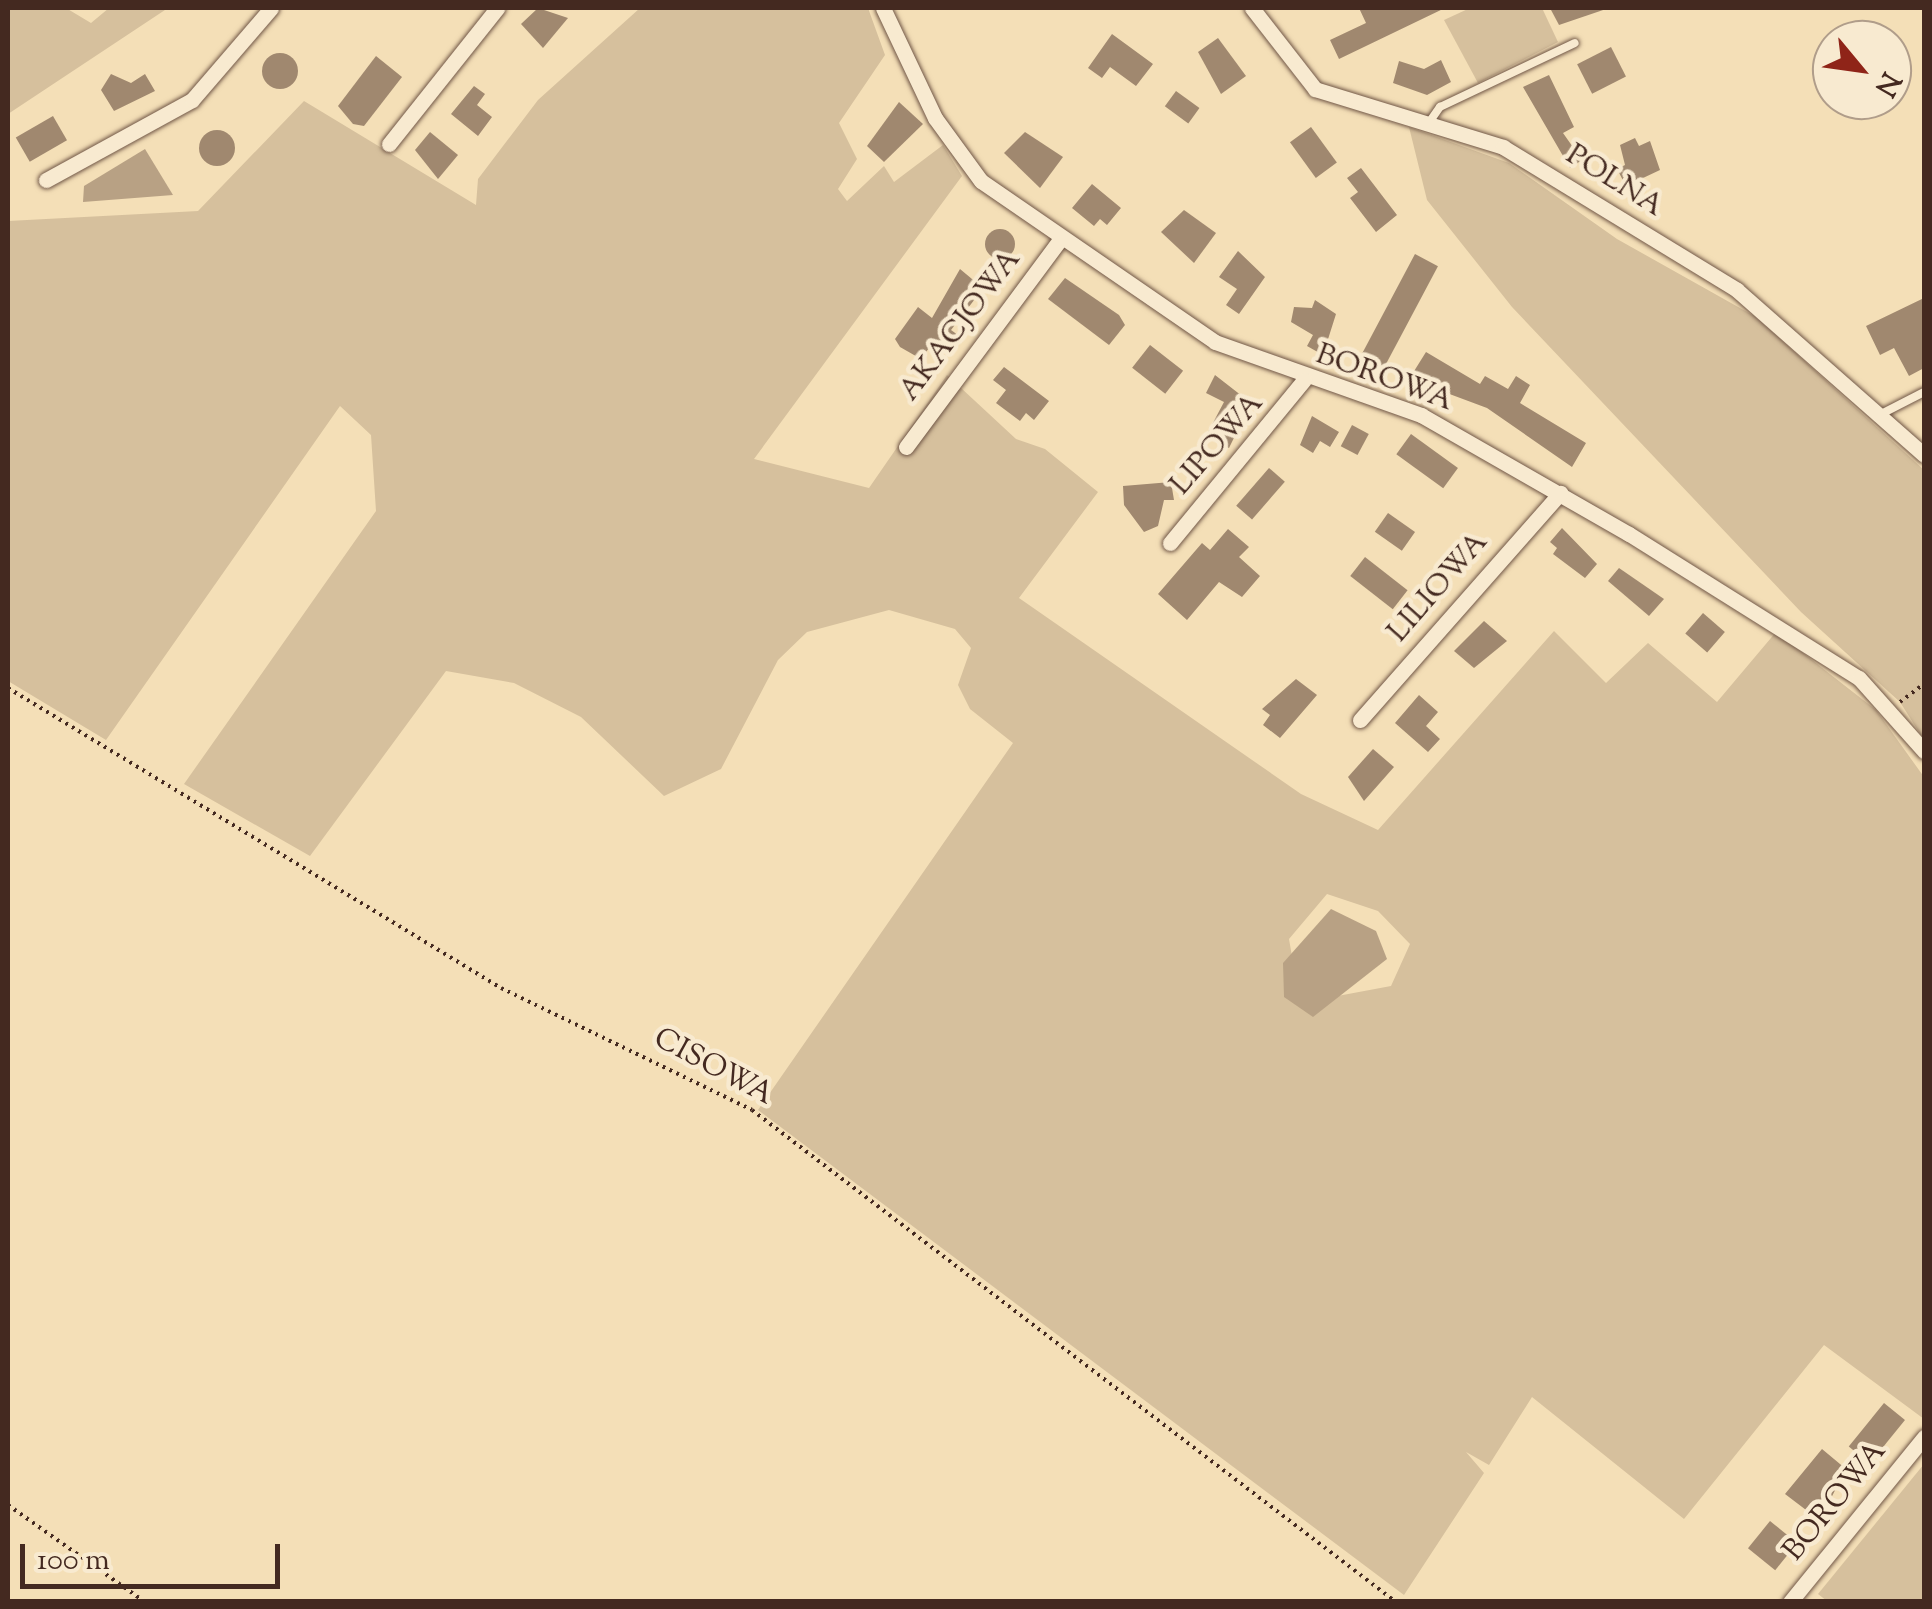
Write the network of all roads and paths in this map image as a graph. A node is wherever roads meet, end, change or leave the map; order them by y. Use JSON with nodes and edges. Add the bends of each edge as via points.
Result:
{"nodes":[{"id":1,"x":271,"y":8,"type":"edge"},
{"id":2,"x":496,"y":8,"type":"edge"},
{"id":3,"x":883,"y":8,"type":"edge"},
{"id":4,"x":1256,"y":9,"type":"edge"},
{"id":5,"x":1575,"y":43,"type":"dead end"},
{"id":6,"x":1428,"y":124,"type":"junction"},
{"id":7,"x":388,"y":144,"type":"dead end"},
{"id":8,"x":46,"y":180,"type":"dead end"},
{"id":9,"x":1060,"y":238,"type":"junction"},
{"id":10,"x":1304,"y":380,"type":"junction"},
{"id":11,"x":1924,"y":392,"type":"edge"},
{"id":12,"x":1885,"y":412,"type":"junction"},
{"id":13,"x":906,"y":446,"type":"dead end"},
{"id":14,"x":1924,"y":455,"type":"edge"},
{"id":15,"x":1560,"y":492,"type":"junction"},
{"id":16,"x":1170,"y":544,"type":"dead end"},
{"id":17,"x":1924,"y":684,"type":"edge"},
{"id":18,"x":8,"y":688,"type":"edge"},
{"id":19,"x":1904,"y":698,"type":"dead end"},
{"id":20,"x":1360,"y":720,"type":"dead end"},
{"id":21,"x":1924,"y":751,"type":"edge"},
{"id":22,"x":1924,"y":1437,"type":"edge"},
{"id":23,"x":8,"y":1505,"type":"edge"},
{"id":24,"x":1794,"y":1596,"type":"edge"},
{"id":25,"x":145,"y":1602,"type":"edge"},
{"id":26,"x":1396,"y":1602,"type":"edge"},
{"id":27,"x":1812,"y":1602,"type":"edge"}],
"edges":[{"from":1,"to":8,"type":"street","via":[[192,100]]},
{"from":2,"to":7,"type":"street"},
{"from":3,"to":9,"type":"street","name":"BOROWA","via":[[967,167]]},
{"from":4,"to":6,"type":"street","name":"POLNA","via":[[1315,89]]},
{"from":5,"to":6,"type":"lane","via":[[1440,108]]},
{"from":6,"to":12,"type":"street","name":"POLNA","via":[[1544,169],[1737,290]]},
{"from":9,"to":10,"type":"street","name":"BOROWA","via":[[1200,334]]},
{"from":9,"to":13,"type":"street","name":"AKACJOWA"},
{"from":10,"to":15,"type":"street","name":"BOROWA","via":[[1420,415]]},
{"from":10,"to":16,"type":"street","name":"LIPOWA"},
{"from":11,"to":12,"type":"lane"},
{"from":12,"to":14,"type":"street","name":"POLNA"},
{"from":15,"to":20,"type":"street","name":"LILIOWA"},
{"from":15,"to":21,"type":"street","name":"BOROWA","via":[[1859,678]]},
{"from":17,"to":19,"type":"path"},
{"from":18,"to":26,"type":"path","name":"CISOWA","via":[[501,988],[752,1110]]},
{"from":22,"to":24,"type":"street","name":"BOROWA"},
{"from":23,"to":25,"type":"path"},
{"from":24,"to":27,"type":"street"}]}
